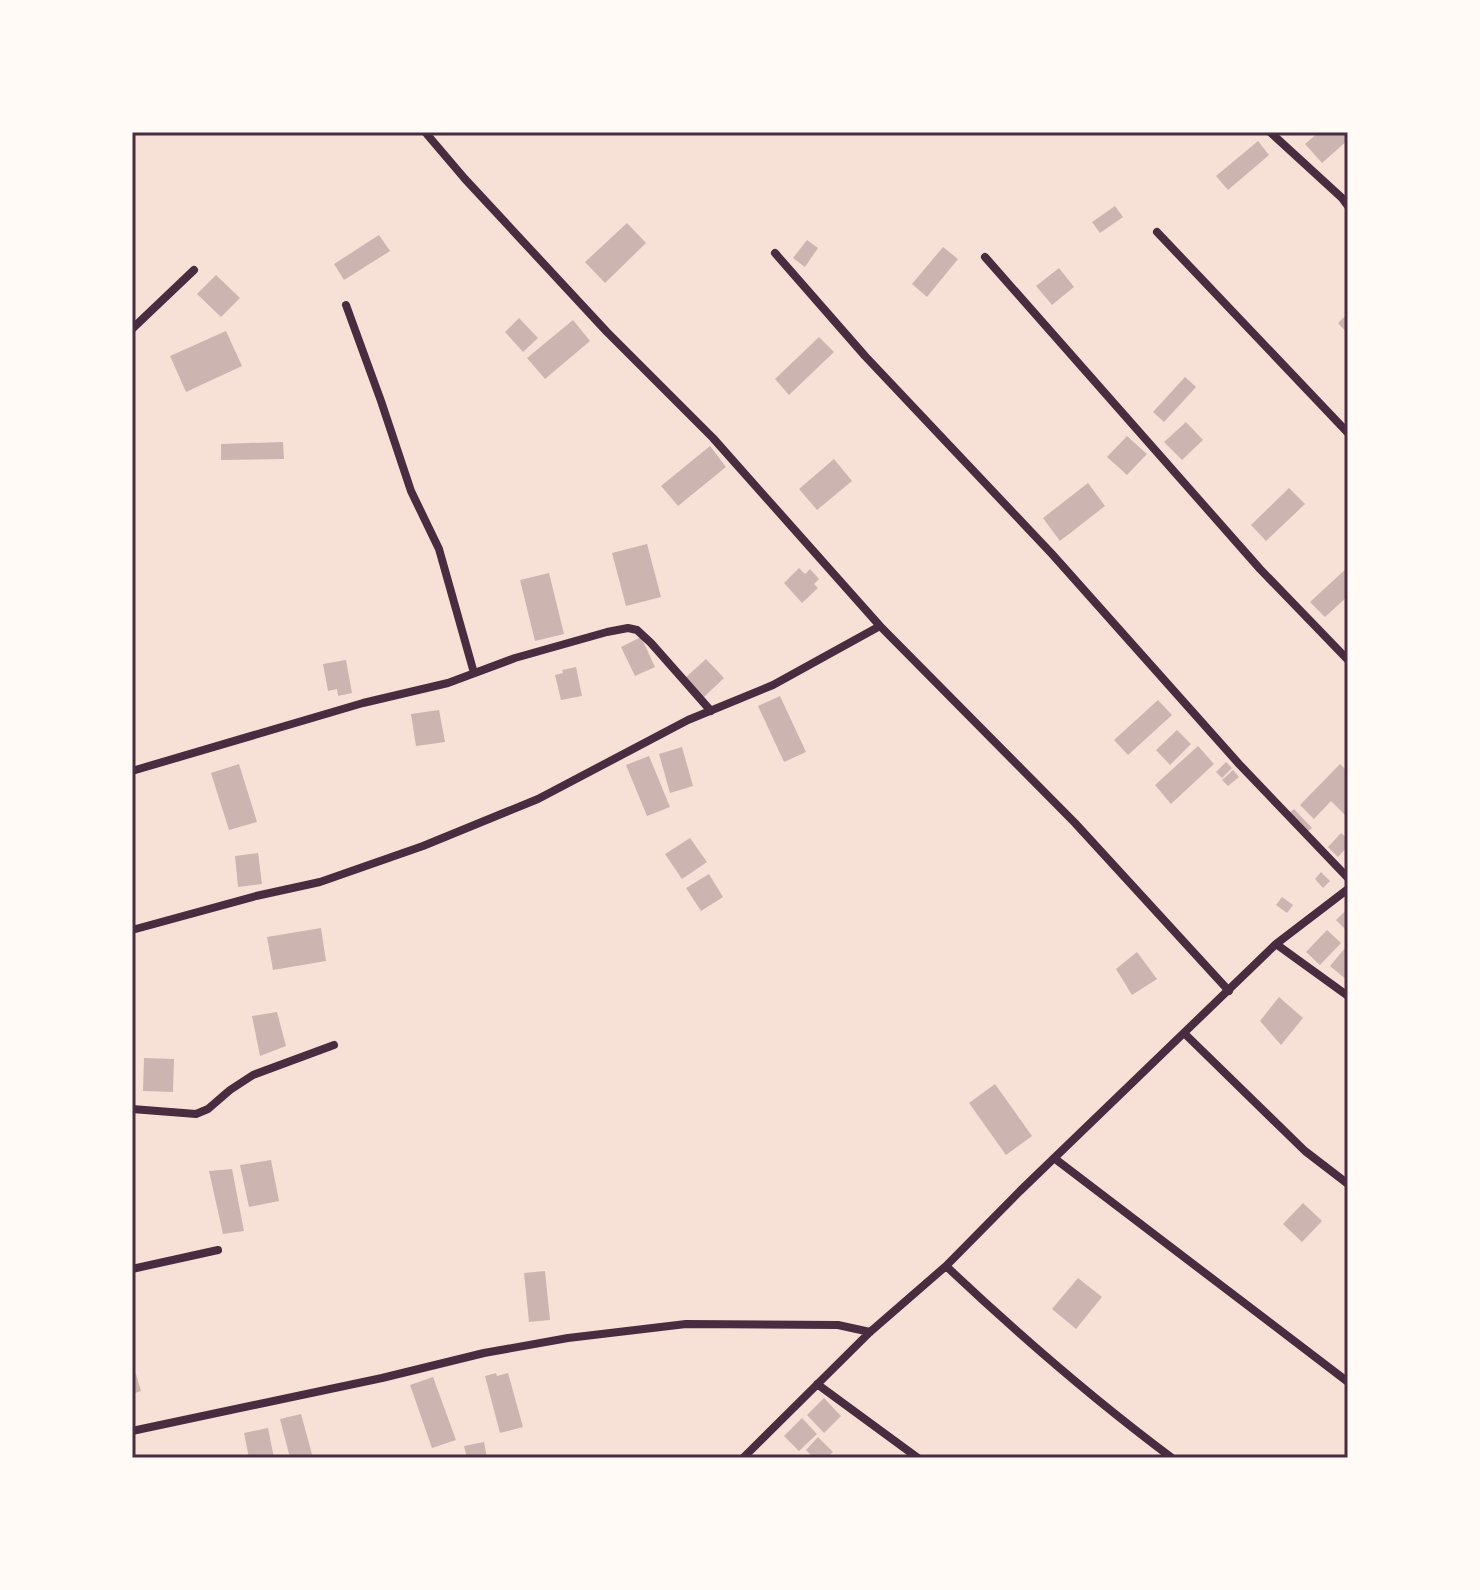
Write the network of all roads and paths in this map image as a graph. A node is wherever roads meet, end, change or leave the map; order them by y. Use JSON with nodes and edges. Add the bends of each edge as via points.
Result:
{"nodes":[{"id":1,"x":425,"y":132,"type":"edge"},
{"id":2,"x":1270,"y":132,"type":"edge"},
{"id":3,"x":1348,"y":206,"type":"edge"},
{"id":4,"x":1157,"y":232,"type":"dead end"},
{"id":5,"x":775,"y":253,"type":"dead end"},
{"id":6,"x":985,"y":257,"type":"dead end"},
{"id":7,"x":194,"y":270,"type":"dead end"},
{"id":8,"x":346,"y":305,"type":"dead end"},
{"id":9,"x":132,"y":329,"type":"edge"},
{"id":10,"x":1348,"y":433,"type":"edge"},
{"id":11,"x":880,"y":626,"type":"junction"},
{"id":12,"x":1348,"y":660,"type":"edge"},
{"id":13,"x":474,"y":673,"type":"junction"},
{"id":14,"x":711,"y":711,"type":"junction"},
{"id":15,"x":132,"y":771,"type":"edge"},
{"id":16,"x":1348,"y":878,"type":"edge"},
{"id":17,"x":1348,"y":889,"type":"edge"},
{"id":18,"x":132,"y":930,"type":"edge"},
{"id":19,"x":1276,"y":944,"type":"junction"},
{"id":20,"x":1229,"y":991,"type":"junction"},
{"id":21,"x":1348,"y":996,"type":"edge"},
{"id":22,"x":1184,"y":1033,"type":"junction"},
{"id":23,"x":334,"y":1045,"type":"dead end"},
{"id":24,"x":132,"y":1109,"type":"edge"},
{"id":25,"x":1054,"y":1158,"type":"junction"},
{"id":26,"x":1348,"y":1184,"type":"edge"},
{"id":27,"x":218,"y":1250,"type":"dead end"},
{"id":28,"x":946,"y":1266,"type":"junction"},
{"id":29,"x":132,"y":1269,"type":"edge"},
{"id":30,"x":870,"y":1332,"type":"junction"},
{"id":31,"x":1348,"y":1382,"type":"edge"},
{"id":32,"x":817,"y":1384,"type":"junction"},
{"id":33,"x":132,"y":1431,"type":"edge"},
{"id":34,"x":743,"y":1458,"type":"edge"},
{"id":35,"x":918,"y":1458,"type":"edge"},
{"id":36,"x":1172,"y":1458,"type":"edge"}],
"edges":[{"from":1,"to":11,"type":"street","via":[[607,332],[713,438]]},
{"from":2,"to":3,"type":"street"},
{"from":4,"to":10,"type":"street"},
{"from":5,"to":16,"type":"street"},
{"from":6,"to":12,"type":"street","via":[[1260,569]]},
{"from":7,"to":9,"type":"street"},
{"from":8,"to":13,"type":"street","via":[[411,491],[439,549]]},
{"from":11,"to":14,"type":"street","via":[[773,685]]},
{"from":11,"to":20,"type":"street","via":[[1075,823]]},
{"from":13,"to":14,"type":"street","via":[[628,628],[651,643]]},
{"from":13,"to":15,"type":"street"},
{"from":14,"to":18,"type":"street","via":[[538,799],[423,846],[320,882]]},
{"from":17,"to":19,"type":"street"},
{"from":19,"to":20,"type":"street"},
{"from":19,"to":21,"type":"street"},
{"from":20,"to":22,"type":"street"},
{"from":22,"to":25,"type":"street"},
{"from":22,"to":26,"type":"street","via":[[1305,1151]]},
{"from":23,"to":24,"type":"street","via":[[253,1075],[196,1114]]},
{"from":25,"to":28,"type":"street"},
{"from":25,"to":31,"type":"street"},
{"from":27,"to":29,"type":"street"},
{"from":28,"to":30,"type":"street"},
{"from":28,"to":36,"type":"street","via":[[1004,1321]]},
{"from":30,"to":32,"type":"street"},
{"from":30,"to":33,"type":"street","via":[[838,1325],[686,1324],[568,1338]]},
{"from":32,"to":34,"type":"street"},
{"from":32,"to":35,"type":"street"}]}
